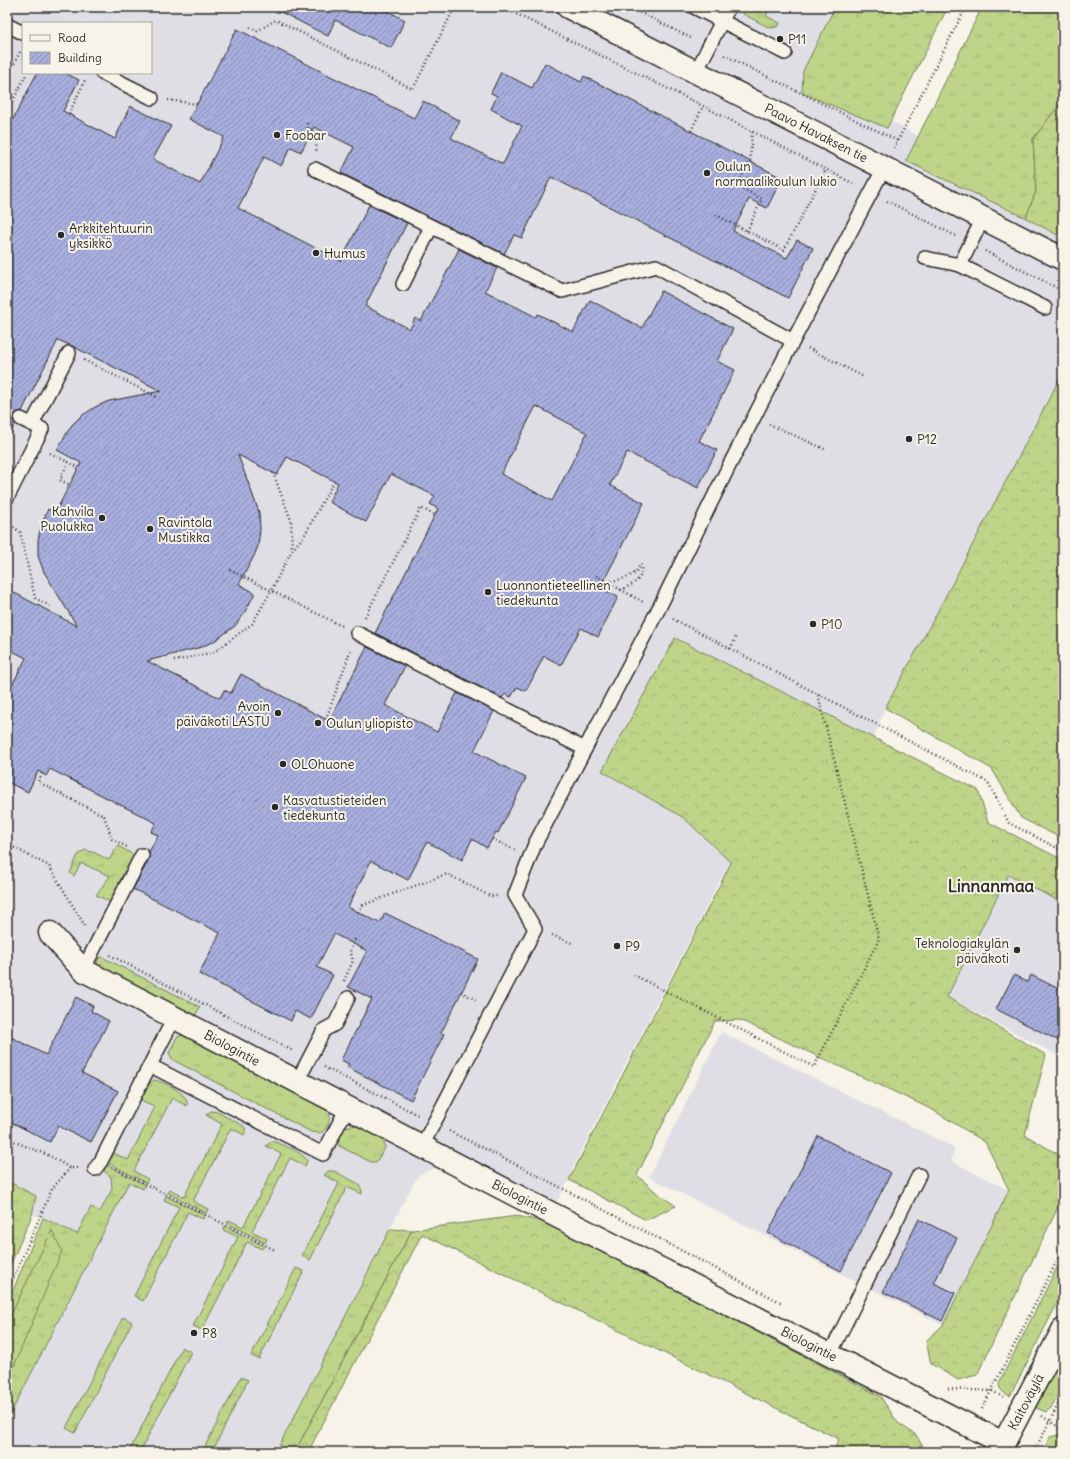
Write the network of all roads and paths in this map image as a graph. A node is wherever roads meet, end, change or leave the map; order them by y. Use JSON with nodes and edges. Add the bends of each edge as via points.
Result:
{"nodes":[{"id":1,"x":455,"y":7,"type":"edge"},
{"id":2,"x":502,"y":7,"type":"edge"},
{"id":3,"x":568,"y":7,"type":"edge"},
{"id":4,"x":629,"y":7,"type":"edge"},
{"id":5,"x":694,"y":7,"type":"edge"},
{"id":6,"x":728,"y":7,"type":"edge"},
{"id":7,"x":966,"y":7,"type":"edge"},
{"id":8,"x":721,"y":21,"type":"junction"},
{"id":9,"x":7,"y":25,"type":"edge"},
{"id":10,"x":250,"y":27,"type":"dead end"},
{"id":11,"x":22,"y":32,"type":"edge"},
{"id":12,"x":709,"y":48,"type":"junction"},
{"id":13,"x":22,"y":49,"type":"edge"},
{"id":14,"x":785,"y":53,"type":"dead end"},
{"id":15,"x":696,"y":72,"type":"junction"},
{"id":16,"x":26,"y":74,"type":"edge"},
{"id":17,"x":88,"y":74,"type":"edge"},
{"id":18,"x":104,"y":74,"type":"edge"},
{"id":19,"x":7,"y":78,"type":"edge"},
{"id":20,"x":152,"y":98,"type":"joint"},
{"id":21,"x":197,"y":104,"type":"dead end"},
{"id":22,"x":703,"y":106,"type":"junction"},
{"id":23,"x":7,"y":112,"type":"edge"},
{"id":24,"x":69,"y":114,"type":"dead end"},
{"id":25,"x":307,"y":123,"type":"dead end"},
{"id":26,"x":691,"y":131,"type":"dead end"},
{"id":27,"x":752,"y":132,"type":"junction"},
{"id":28,"x":898,"y":141,"type":"junction"},
{"id":29,"x":884,"y":168,"type":"junction"},
{"id":30,"x":315,"y":169,"type":"joint"},
{"id":31,"x":826,"y":169,"type":"junction"},
{"id":32,"x":872,"y":193,"type":"junction"},
{"id":33,"x":716,"y":215,"type":"dead end"},
{"id":34,"x":982,"y":218,"type":"junction"},
{"id":35,"x":431,"y":227,"type":"junction"},
{"id":36,"x":747,"y":231,"type":"junction"},
{"id":37,"x":971,"y":244,"type":"junction"},
{"id":38,"x":925,"y":258,"type":"dead end"},
{"id":39,"x":1063,"y":259,"type":"edge"},
{"id":40,"x":960,"y":265,"type":"junction"},
{"id":41,"x":403,"y":284,"type":"dead end"},
{"id":42,"x":1063,"y":291,"type":"edge"},
{"id":43,"x":1045,"y":308,"type":"dead end"},
{"id":44,"x":793,"y":341,"type":"junction"},
{"id":45,"x":69,"y":353,"type":"joint"},
{"id":46,"x":864,"y":377,"type":"dead end"},
{"id":47,"x":159,"y":398,"type":"dead end"},
{"id":48,"x":754,"y":417,"type":"junction"},
{"id":49,"x":34,"y":445,"type":"junction"},
{"id":50,"x":827,"y":450,"type":"dead end"},
{"id":51,"x":68,"y":462,"type":"junction"},
{"id":52,"x":78,"y":467,"type":"dead end"},
{"id":53,"x":273,"y":473,"type":"dead end"},
{"id":54,"x":334,"y":481,"type":"dead end"},
{"id":55,"x":70,"y":485,"type":"dead end"},
{"id":56,"x":7,"y":498,"type":"edge"},
{"id":57,"x":435,"y":515,"type":"dead end"},
{"id":58,"x":7,"y":522,"type":"edge"},
{"id":59,"x":292,"y":550,"type":"junction"},
{"id":60,"x":230,"y":570,"type":"dead end"},
{"id":61,"x":596,"y":576,"type":"dead end"},
{"id":62,"x":607,"y":582,"type":"junction"},
{"id":63,"x":620,"y":590,"type":"junction"},
{"id":64,"x":271,"y":591,"type":"junction"},
{"id":65,"x":52,"y":607,"type":"dead end"},
{"id":66,"x":658,"y":610,"type":"junction"},
{"id":67,"x":357,"y":633,"type":"junction"},
{"id":68,"x":737,"y":635,"type":"dead end"},
{"id":69,"x":730,"y":649,"type":"junction"},
{"id":70,"x":174,"y":661,"type":"dead end"},
{"id":71,"x":818,"y":695,"type":"junction"},
{"id":72,"x":326,"y":719,"type":"dead end"},
{"id":73,"x":585,"y":749,"type":"junction"},
{"id":74,"x":42,"y":773,"type":"dead end"},
{"id":75,"x":492,"y":839,"type":"dead end"},
{"id":76,"x":7,"y":844,"type":"edge"},
{"id":77,"x":1063,"y":851,"type":"edge"},
{"id":78,"x":142,"y":855,"type":"joint"},
{"id":79,"x":530,"y":857,"type":"junction"},
{"id":80,"x":515,"y":895,"type":"junction"},
{"id":81,"x":358,"y":912,"type":"dead end"},
{"id":82,"x":535,"y":929,"type":"junction"},
{"id":83,"x":50,"y":933,"type":"dead end"},
{"id":84,"x":359,"y":942,"type":"dead end"},
{"id":85,"x":96,"y":944,"type":"junction"},
{"id":86,"x":574,"y":944,"type":"dead end"},
{"id":87,"x":83,"y":970,"type":"junction"},
{"id":88,"x":634,"y":975,"type":"dead end"},
{"id":89,"x":348,"y":998,"type":"joint"},
{"id":90,"x":174,"y":1018,"type":"junction"},
{"id":91,"x":309,"y":1059,"type":"junction"},
{"id":92,"x":151,"y":1066,"type":"junction"},
{"id":93,"x":297,"y":1082,"type":"junction"},
{"id":94,"x":347,"y":1108,"type":"junction"},
{"id":95,"x":435,"y":1124,"type":"junction"},
{"id":96,"x":7,"y":1138,"type":"edge"},
{"id":97,"x":13,"y":1141,"type":"junction"},
{"id":98,"x":7,"y":1144,"type":"edge"},
{"id":99,"x":422,"y":1146,"type":"junction"},
{"id":100,"x":98,"y":1165,"type":"junction"},
{"id":101,"x":70,"y":1168,"type":"junction"},
{"id":102,"x":918,"y":1175,"type":"dead end"},
{"id":103,"x":1063,"y":1249,"type":"edge"},
{"id":104,"x":275,"y":1250,"type":"dead end"},
{"id":105,"x":7,"y":1293,"type":"edge"},
{"id":106,"x":784,"y":1304,"type":"dead end"},
{"id":107,"x":1063,"y":1330,"type":"edge"},
{"id":108,"x":830,"y":1354,"type":"junction"},
{"id":109,"x":946,"y":1389,"type":"dead end"},
{"id":110,"x":992,"y":1391,"type":"junction"},
{"id":111,"x":1063,"y":1395,"type":"edge"},
{"id":112,"x":1023,"y":1406,"type":"junction"},
{"id":113,"x":1050,"y":1421,"type":"junction"},
{"id":114,"x":973,"y":1427,"type":"junction"},
{"id":115,"x":1063,"y":1430,"type":"edge"},
{"id":116,"x":1001,"y":1447,"type":"edge"},
{"id":117,"x":1034,"y":1452,"type":"edge"}],
"edges":[{"from":1,"to":10,"type":"path","via":[[413,89],[276,20],[257,31]]},
{"from":2,"to":22,"type":"path"},
{"from":3,"to":15,"type":"street","name":"Paavo Havaksen tie"},
{"from":4,"to":12,"type":"path"},
{"from":5,"to":8,"type":"lane"},
{"from":6,"to":8,"type":"lane"},
{"from":7,"to":28,"type":"path"},
{"from":8,"to":12,"type":"lane"},
{"from":8,"to":14,"type":"lane"},
{"from":9,"to":11,"type":"lane"},
{"from":12,"to":15,"type":"lane"},
{"from":12,"to":28,"type":"path"},
{"from":13,"to":19,"type":"path"},
{"from":15,"to":29,"type":"street","name":"Paavo Havaksen tie"},
{"from":16,"to":23,"type":"path"},
{"from":17,"to":24,"type":"path"},
{"from":18,"to":20,"type":"lane"},
{"from":20,"to":21,"type":"path"},
{"from":22,"to":26,"type":"path"},
{"from":22,"to":27,"type":"path"},
{"from":25,"to":30,"type":"path","via":[[308,128],[317,133]]},
{"from":27,"to":31,"type":"path"},
{"from":27,"to":36,"type":"path","via":[[750,161],[737,186],[762,199]]},
{"from":28,"to":29,"type":"path"},
{"from":29,"to":32,"type":"lane"},
{"from":29,"to":34,"type":"street","name":"Paavo Havaksen tie"},
{"from":30,"to":35,"type":"lane"},
{"from":31,"to":32,"type":"path"},
{"from":31,"to":36,"type":"path","via":[[784,250]]},
{"from":32,"to":37,"type":"path"},
{"from":32,"to":44,"type":"lane"},
{"from":33,"to":36,"type":"path"},
{"from":34,"to":37,"type":"lane"},
{"from":34,"to":39,"type":"street","name":"Paavo Havaksen tie"},
{"from":35,"to":41,"type":"lane"},
{"from":35,"to":44,"type":"lane","via":[[562,291],[656,266]]},
{"from":37,"to":40,"type":"lane"},
{"from":37,"to":42,"type":"path"},
{"from":38,"to":40,"type":"lane"},
{"from":40,"to":43,"type":"lane"},
{"from":44,"to":46,"type":"path"},
{"from":44,"to":48,"type":"lane"},
{"from":45,"to":47,"type":"path"},
{"from":45,"to":49,"type":"lane","via":[[27,421],[42,429]]},
{"from":48,"to":50,"type":"path"},
{"from":48,"to":66,"type":"lane"},
{"from":49,"to":51,"type":"path"},
{"from":49,"to":56,"type":"lane"},
{"from":51,"to":52,"type":"path"},
{"from":51,"to":55,"type":"path","via":[[60,480]]},
{"from":53,"to":59,"type":"path","via":[[291,520]]},
{"from":54,"to":59,"type":"path","via":[[304,536]]},
{"from":57,"to":67,"type":"path","via":[[421,508]]},
{"from":58,"to":65,"type":"path","via":[[20,532],[35,598]]},
{"from":59,"to":64,"type":"path"},
{"from":60,"to":64,"type":"path"},
{"from":61,"to":62,"type":"path"},
{"from":62,"to":63,"type":"path"},
{"from":62,"to":63,"type":"path","via":[[626,578],[635,573],[641,564],[642,572],[638,580]]},
{"from":63,"to":66,"type":"path"},
{"from":64,"to":67,"type":"path"},
{"from":64,"to":70,"type":"path","via":[[252,624],[227,643],[214,652]]},
{"from":66,"to":69,"type":"path"},
{"from":66,"to":73,"type":"lane"},
{"from":67,"to":72,"type":"path"},
{"from":67,"to":73,"type":"lane"},
{"from":68,"to":69,"type":"path"},
{"from":69,"to":71,"type":"path"},
{"from":71,"to":77,"type":"path","via":[[988,782],[1009,823]]},
{"from":71,"to":88,"type":"path","via":[[879,939],[814,1067]]},
{"from":73,"to":79,"type":"lane"},
{"from":74,"to":78,"type":"path","via":[[38,782],[104,816],[112,839]]},
{"from":75,"to":79,"type":"path"},
{"from":76,"to":85,"type":"path","via":[[50,866]]},
{"from":78,"to":85,"type":"lane"},
{"from":79,"to":80,"type":"lane"},
{"from":80,"to":81,"type":"path","via":[[490,896],[447,874],[363,905]]},
{"from":80,"to":82,"type":"lane"},
{"from":82,"to":86,"type":"path"},
{"from":82,"to":95,"type":"lane"},
{"from":83,"to":87,"type":"street","name":"Biologintie"},
{"from":84,"to":89,"type":"path","via":[[355,940],[350,950],[354,961],[342,983]]},
{"from":85,"to":87,"type":"lane"},
{"from":85,"to":91,"type":"path","via":[[111,957]]},
{"from":87,"to":90,"type":"street","name":"Biologintie"},
{"from":89,"to":91,"type":"lane","via":[[335,1024],[324,1030]]},
{"from":90,"to":92,"type":"lane"},
{"from":90,"to":93,"type":"street","name":"Biologintie"},
{"from":91,"to":93,"type":"lane"},
{"from":91,"to":95,"type":"path"},
{"from":92,"to":94,"type":"lane","via":[[323,1154]]},
{"from":92,"to":100,"type":"lane"},
{"from":93,"to":94,"type":"street","name":"Biologintie"},
{"from":94,"to":99,"type":"street","name":"Biologintie"},
{"from":95,"to":99,"type":"lane"},
{"from":95,"to":106,"type":"path"},
{"from":96,"to":97,"type":"path"},
{"from":97,"to":98,"type":"path"},
{"from":97,"to":101,"type":"path","via":[[50,1156]]},
{"from":99,"to":108,"type":"street","name":"Biologintie"},
{"from":100,"to":101,"type":"path"},
{"from":100,"to":104,"type":"path"},
{"from":101,"to":105,"type":"path","via":[[52,1189]]},
{"from":102,"to":108,"type":"lane"},
{"from":103,"to":110,"type":"path"},
{"from":107,"to":112,"type":"street","name":"Kaitoväylä"},
{"from":108,"to":114,"type":"street","name":"Biologintie"},
{"from":109,"to":110,"type":"path"},
{"from":110,"to":112,"type":"path"},
{"from":110,"to":114,"type":"path"},
{"from":111,"to":113,"type":"path"},
{"from":112,"to":113,"type":"path"},
{"from":112,"to":116,"type":"street","name":"Kaitoväylä"},
{"from":113,"to":115,"type":"path"},
{"from":113,"to":117,"type":"path"},
{"from":114,"to":116,"type":"street","name":"Biologintie"}]}
